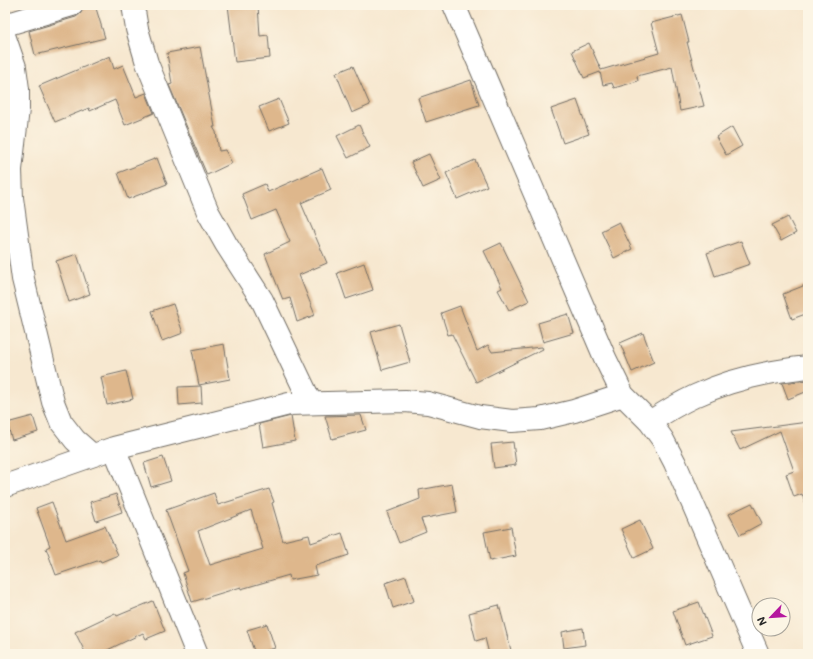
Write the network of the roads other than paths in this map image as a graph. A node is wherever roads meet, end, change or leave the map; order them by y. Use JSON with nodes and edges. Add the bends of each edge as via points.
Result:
{"nodes":[{"id":1,"x":72,"y":5,"type":"edge"},
{"id":2,"x":133,"y":5,"type":"edge"},
{"id":3,"x":454,"y":5,"type":"edge"},
{"id":4,"x":5,"y":25,"type":"edge"},
{"id":5,"x":5,"y":38,"type":"edge"},
{"id":6,"x":808,"y":367,"type":"edge"},
{"id":7,"x":623,"y":395,"type":"junction"},
{"id":8,"x":311,"y":403,"type":"junction"},
{"id":9,"x":650,"y":422,"type":"junction"},
{"id":10,"x":114,"y":448,"type":"junction"},
{"id":11,"x":92,"y":455,"type":"junction"},
{"id":12,"x":5,"y":486,"type":"edge"},
{"id":13,"x":197,"y":654,"type":"edge"},
{"id":14,"x":758,"y":654,"type":"edge"}],
"edges":[{"from":1,"to":4,"type":"street"},
{"from":2,"to":8,"type":"street","via":[[147,63],[208,212],[262,300]]},
{"from":3,"to":7,"type":"street"},
{"from":5,"to":11,"type":"street","via":[[15,67],[18,89],[11,170],[12,198],[23,279],[52,402],[61,422],[74,440]]},
{"from":6,"to":9,"type":"street","via":[[782,370],[696,395]]},
{"from":7,"to":8,"type":"street","via":[[540,419],[512,421],[480,417],[428,403]]},
{"from":7,"to":9,"type":"street"},
{"from":8,"to":10,"type":"street","via":[[289,404]]},
{"from":9,"to":14,"type":"street","via":[[675,463]]},
{"from":10,"to":11,"type":"street"},
{"from":10,"to":13,"type":"street"},
{"from":11,"to":12,"type":"street"}]}
